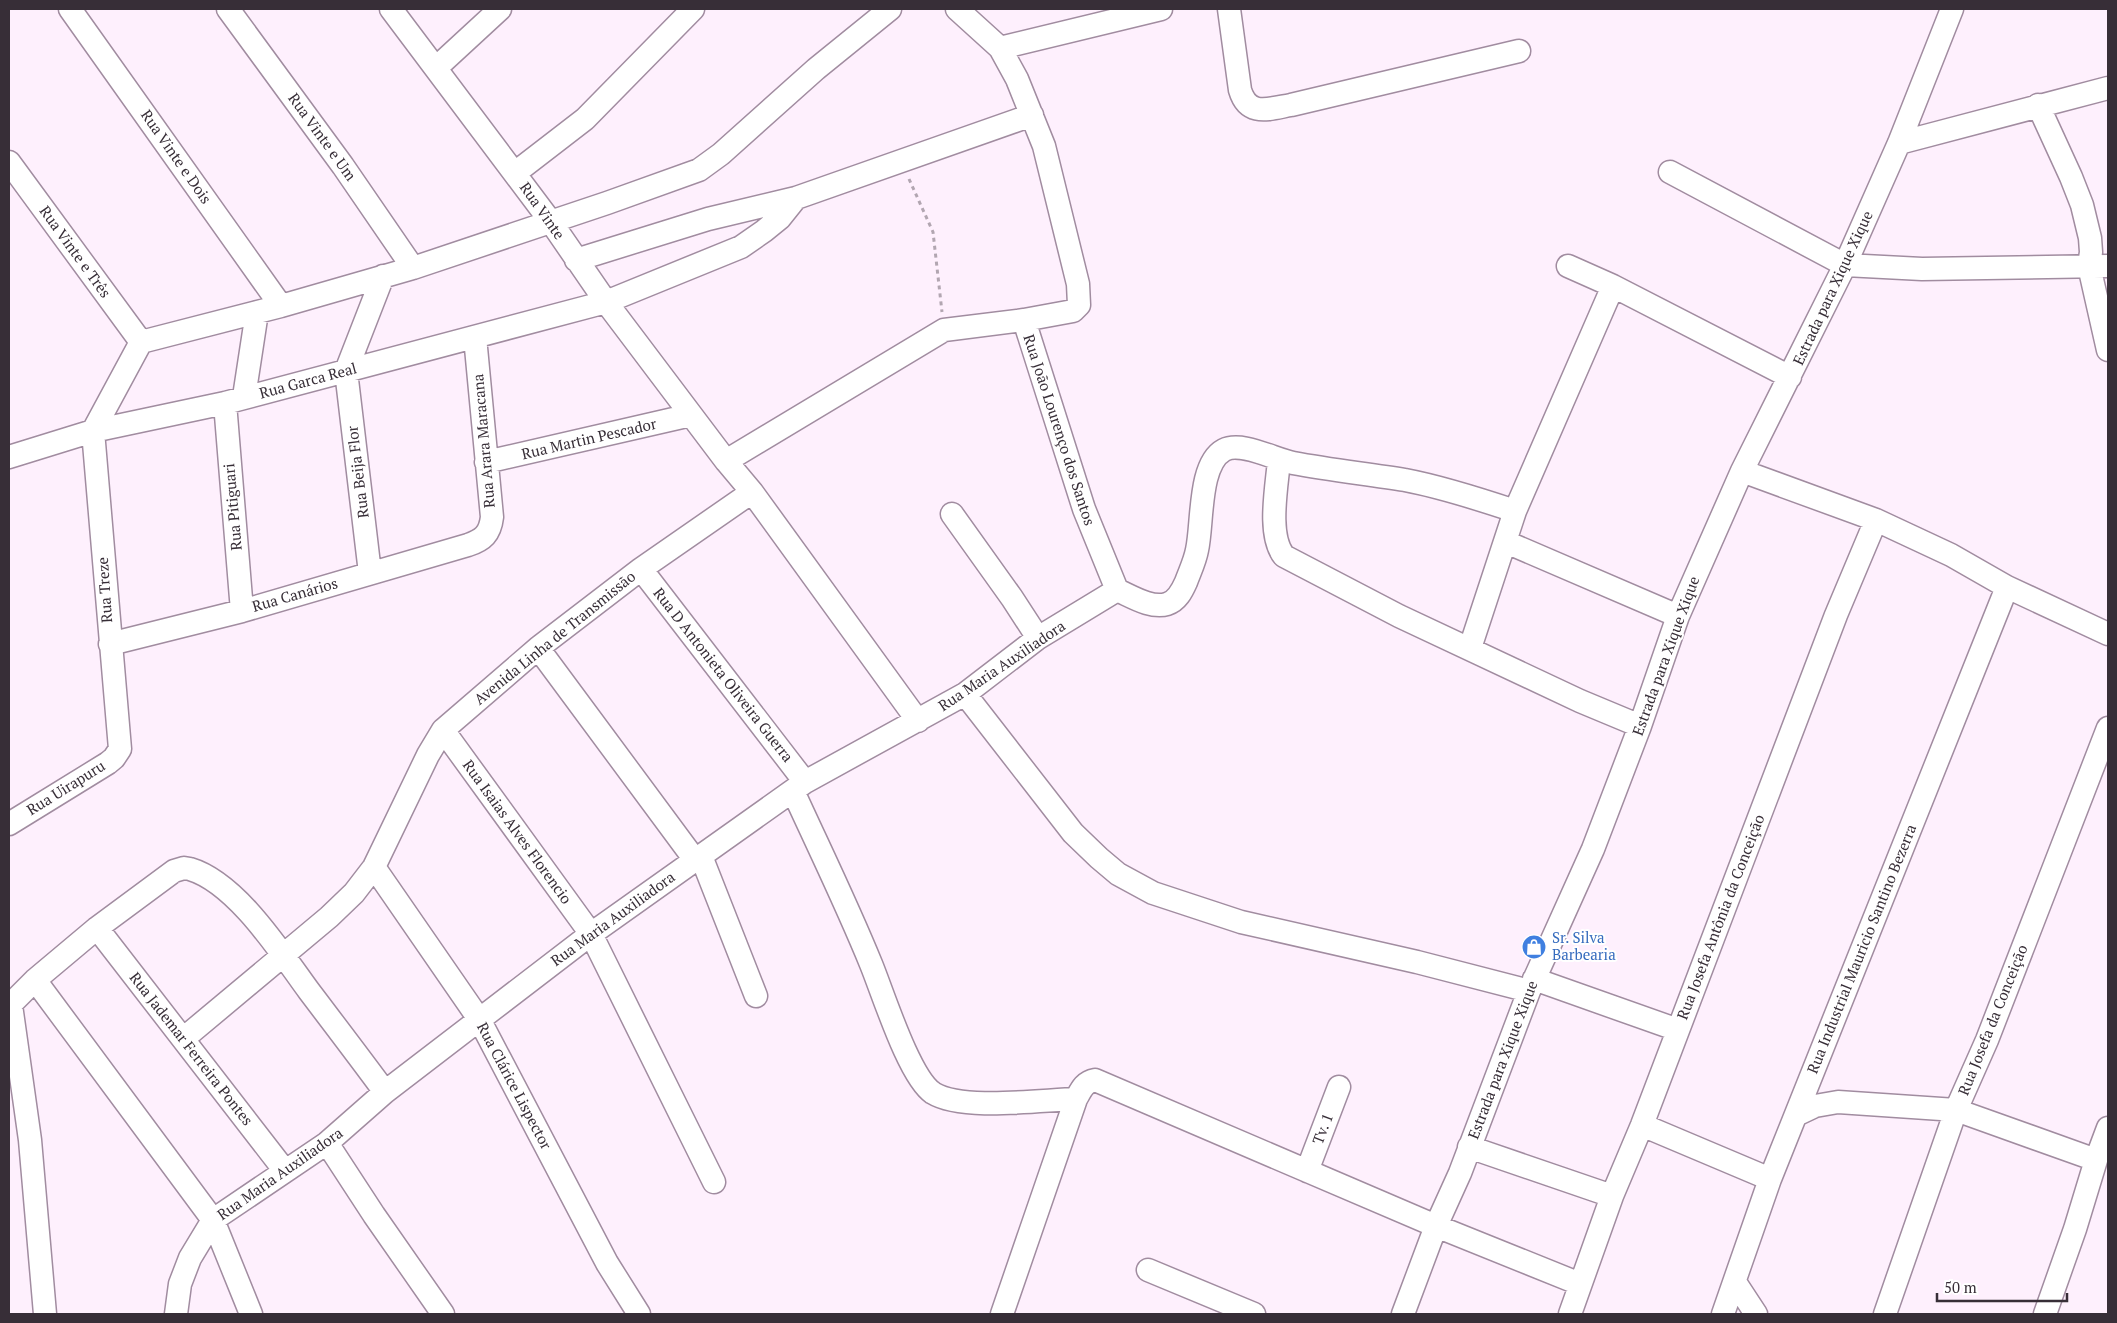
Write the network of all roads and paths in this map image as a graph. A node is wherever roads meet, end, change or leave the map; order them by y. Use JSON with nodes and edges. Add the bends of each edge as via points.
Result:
{"nodes":[{"id":1,"x":70,"y":9,"type":"edge"},
{"id":2,"x":391,"y":9,"type":"edge"},
{"id":3,"x":500,"y":9,"type":"edge"},
{"id":4,"x":693,"y":9,"type":"edge"},
{"id":5,"x":890,"y":9,"type":"edge"},
{"id":6,"x":957,"y":9,"type":"edge"},
{"id":7,"x":1229,"y":9,"type":"edge"},
{"id":8,"x":1952,"y":9,"type":"edge"},
{"id":9,"x":1148,"y":10,"type":"edge"},
{"id":10,"x":236,"y":11,"type":"edge"},
{"id":11,"x":1000,"y":48,"type":"junction"},
{"id":12,"x":1519,"y":51,"type":"dead end"},
{"id":13,"x":436,"y":68,"type":"junction"},
{"id":14,"x":2108,"y":88,"type":"edge"},
{"id":15,"x":2038,"y":105,"type":"junction"},
{"id":16,"x":1032,"y":115,"type":"junction"},
{"id":17,"x":1899,"y":144,"type":"junction"},
{"id":18,"x":901,"y":160,"type":"junction"},
{"id":19,"x":9,"y":162,"type":"edge"},
{"id":20,"x":1670,"y":172,"type":"dead end"},
{"id":21,"x":515,"y":173,"type":"junction"},
{"id":22,"x":796,"y":198,"type":"junction"},
{"id":23,"x":551,"y":222,"type":"junction"},
{"id":24,"x":576,"y":260,"type":"junction"},
{"id":25,"x":1845,"y":265,"type":"junction"},
{"id":26,"x":1568,"y":266,"type":"dead end"},
{"id":27,"x":2098,"y":266,"type":"edge"},
{"id":28,"x":413,"y":268,"type":"junction"},
{"id":29,"x":384,"y":276,"type":"junction"},
{"id":30,"x":1613,"y":286,"type":"junction"},
{"id":31,"x":606,"y":302,"type":"junction"},
{"id":32,"x":281,"y":306,"type":"junction"},
{"id":33,"x":257,"y":312,"type":"junction"},
{"id":34,"x":1024,"y":320,"type":"junction"},
{"id":35,"x":944,"y":330,"type":"junction"},
{"id":36,"x":475,"y":337,"type":"junction"},
{"id":37,"x":141,"y":342,"type":"junction"},
{"id":38,"x":2108,"y":350,"type":"edge"},
{"id":39,"x":346,"y":371,"type":"junction"},
{"id":40,"x":1790,"y":377,"type":"junction"},
{"id":41,"x":234,"y":400,"type":"junction"},
{"id":42,"x":691,"y":415,"type":"junction"},
{"id":43,"x":93,"y":432,"type":"junction"},
{"id":44,"x":9,"y":457,"type":"edge"},
{"id":45,"x":1279,"y":460,"type":"junction"},
{"id":46,"x":726,"y":461,"type":"junction"},
{"id":47,"x":486,"y":462,"type":"junction"},
{"id":48,"x":1742,"y":470,"type":"junction"},
{"id":49,"x":752,"y":492,"type":"junction"},
{"id":50,"x":1515,"y":511,"type":"junction"},
{"id":51,"x":952,"y":514,"type":"dead end"},
{"id":52,"x":1876,"y":520,"type":"junction"},
{"id":53,"x":479,"y":541,"type":"joint"},
{"id":54,"x":1506,"y":542,"type":"junction"},
{"id":55,"x":641,"y":568,"type":"junction"},
{"id":56,"x":370,"y":573,"type":"junction"},
{"id":57,"x":2007,"y":587,"type":"junction"},
{"id":58,"x":1117,"y":590,"type":"junction"},
{"id":59,"x":242,"y":611,"type":"junction"},
{"id":60,"x":1678,"y":616,"type":"junction"},
{"id":61,"x":2108,"y":634,"type":"edge"},
{"id":62,"x":1038,"y":638,"type":"junction"},
{"id":63,"x":110,"y":644,"type":"junction"},
{"id":64,"x":538,"y":648,"type":"junction"},
{"id":65,"x":1470,"y":648,"type":"junction"},
{"id":66,"x":965,"y":694,"type":"junction"},
{"id":67,"x":918,"y":721,"type":"junction"},
{"id":68,"x":1640,"y":726,"type":"junction"},
{"id":69,"x":2108,"y":728,"type":"edge"},
{"id":70,"x":443,"y":730,"type":"junction"},
{"id":71,"x":120,"y":749,"type":"joint"},
{"id":72,"x":799,"y":786,"type":"junction"},
{"id":73,"x":9,"y":824,"type":"edge"},
{"id":74,"x":698,"y":858,"type":"junction"},
{"id":75,"x":374,"y":868,"type":"junction"},
{"id":76,"x":97,"y":928,"type":"junction"},
{"id":77,"x":591,"y":934,"type":"junction"},
{"id":78,"x":282,"y":955,"type":"junction"},
{"id":79,"x":35,"y":980,"type":"junction"},
{"id":80,"x":1532,"y":985,"type":"junction"},
{"id":81,"x":756,"y":996,"type":"dead end"},
{"id":82,"x":10,"y":1006,"type":"edge"},
{"id":83,"x":479,"y":1020,"type":"junction"},
{"id":84,"x":1678,"y":1030,"type":"junction"},
{"id":85,"x":183,"y":1039,"type":"junction"},
{"id":86,"x":1339,"y":1087,"type":"dead end"},
{"id":87,"x":385,"y":1092,"type":"junction"},
{"id":88,"x":1076,"y":1099,"type":"junction"},
{"id":89,"x":1956,"y":1110,"type":"junction"},
{"id":90,"x":1796,"y":1115,"type":"junction"},
{"id":91,"x":1642,"y":1125,"type":"junction"},
{"id":92,"x":2108,"y":1128,"type":"edge"},
{"id":93,"x":327,"y":1143,"type":"junction"},
{"id":94,"x":1469,"y":1147,"type":"junction"},
{"id":95,"x":2096,"y":1160,"type":"junction"},
{"id":96,"x":285,"y":1171,"type":"junction"},
{"id":97,"x":1307,"y":1172,"type":"junction"},
{"id":98,"x":1770,"y":1179,"type":"junction"},
{"id":99,"x":714,"y":1182,"type":"dead end"},
{"id":100,"x":1612,"y":1196,"type":"junction"},
{"id":101,"x":213,"y":1220,"type":"junction"},
{"id":102,"x":1436,"y":1226,"type":"junction"},
{"id":103,"x":1148,"y":1270,"type":"dead end"},
{"id":104,"x":1735,"y":1282,"type":"junction"},
{"id":105,"x":1580,"y":1284,"type":"junction"},
{"id":106,"x":45,"y":1314,"type":"edge"},
{"id":107,"x":176,"y":1314,"type":"edge"},
{"id":108,"x":251,"y":1314,"type":"edge"},
{"id":109,"x":443,"y":1314,"type":"edge"},
{"id":110,"x":639,"y":1314,"type":"edge"},
{"id":111,"x":1002,"y":1314,"type":"edge"},
{"id":112,"x":1254,"y":1314,"type":"edge"},
{"id":113,"x":1403,"y":1314,"type":"edge"},
{"id":114,"x":1570,"y":1314,"type":"edge"},
{"id":115,"x":1723,"y":1314,"type":"edge"},
{"id":116,"x":1756,"y":1314,"type":"edge"},
{"id":117,"x":1885,"y":1314,"type":"edge"},
{"id":118,"x":2045,"y":1314,"type":"edge"}],
"edges":[{"from":1,"to":32,"type":"street","name":"Rua Vinte e Dois"},
{"from":2,"to":13,"type":"street","name":"Rua Vinte"},
{"from":3,"to":13,"type":"street"},
{"from":4,"to":21,"type":"street","via":[[585,119]]},
{"from":5,"to":23,"type":"street","via":[[816,68],[699,170]]},
{"from":6,"to":11,"type":"street"},
{"from":7,"to":12,"type":"street","via":[[1240,90],[1243,100],[1256,109],[1291,105]]},
{"from":8,"to":17,"type":"street","name":"Estrada para Xique Xique"},
{"from":9,"to":11,"type":"street"},
{"from":10,"to":28,"type":"street","name":"Rua Vinte e Um"},
{"from":11,"to":16,"type":"street"},
{"from":13,"to":21,"type":"street","name":"Rua Vinte"},
{"from":14,"to":15,"type":"street"},
{"from":15,"to":17,"type":"street"},
{"from":15,"to":27,"type":"street","via":[[2082,205],[2091,252]]},
{"from":16,"to":18,"type":"street"},
{"from":16,"to":34,"type":"street","name":"Rua João Lourenço dos Santos","via":[[1044,146],[1080,301],[1077,309]]},
{"from":17,"to":25,"type":"street","name":"Estrada para Xique Xique"},
{"from":18,"to":22,"type":"street"},
{"from":18,"to":35,"type":"path","via":[[933,232]]},
{"from":19,"to":37,"type":"street","name":"Rua Vinte e Três"},
{"from":20,"to":25,"type":"street"},
{"from":21,"to":23,"type":"street","name":"Rua Vinte"},
{"from":22,"to":24,"type":"street","via":[[708,219]]},
{"from":22,"to":31,"type":"street","name":"Rua Garca Real","via":[[780,218],[741,246]]},
{"from":23,"to":24,"type":"street","name":"Rua Vinte"},
{"from":23,"to":28,"type":"street"},
{"from":24,"to":31,"type":"street","name":"Rua Vinte"},
{"from":25,"to":27,"type":"street","via":[[1922,268]]},
{"from":25,"to":40,"type":"street","name":"Estrada para Xique Xique"},
{"from":26,"to":30,"type":"street"},
{"from":27,"to":38,"type":"street"},
{"from":28,"to":29,"type":"street"},
{"from":29,"to":32,"type":"street"},
{"from":29,"to":39,"type":"street"},
{"from":30,"to":40,"type":"street"},
{"from":30,"to":50,"type":"street"},
{"from":31,"to":36,"type":"street","name":"Rua Garca Real"},
{"from":31,"to":42,"type":"street","name":"Rua Vinte"},
{"from":32,"to":33,"type":"street"},
{"from":33,"to":37,"type":"street"},
{"from":33,"to":41,"type":"street","name":"Rua Pitiguari"},
{"from":34,"to":35,"type":"street"},
{"from":34,"to":58,"type":"street","name":"Rua João Lourenço dos Santos","via":[[1084,509]]},
{"from":35,"to":46,"type":"street"},
{"from":36,"to":39,"type":"street","name":"Rua Garca Real"},
{"from":36,"to":47,"type":"street","name":"Rua Arara Maracana"},
{"from":37,"to":43,"type":"street"},
{"from":39,"to":41,"type":"street","name":"Rua Garca Real"},
{"from":39,"to":56,"type":"street","name":"Rua Beija Flor"},
{"from":40,"to":48,"type":"street","name":"Estrada para Xique Xique"},
{"from":41,"to":43,"type":"street","name":"Rua Garca Real"},
{"from":41,"to":59,"type":"street","name":"Rua Pitiguari"},
{"from":42,"to":46,"type":"street","name":"Rua Vinte"},
{"from":42,"to":47,"type":"street","name":"Rua Martin Pescador"},
{"from":43,"to":44,"type":"street","name":"Rua Garca Real"},
{"from":43,"to":63,"type":"street","name":"Rua Treze"},
{"from":45,"to":50,"type":"street","via":[[1407,480]]},
{"from":45,"to":58,"type":"street","via":[[1233,448],[1216,456],[1207,471],[1196,555],[1176,599],[1159,605]]},
{"from":45,"to":65,"type":"street","via":[[1274,528],[1276,542],[1284,556],[1399,616]]},
{"from":46,"to":49,"type":"street","name":"Rua Vinte"},
{"from":47,"to":53,"type":"street","name":"Rua Arara Maracana","via":[[492,517],[488,532]]},
{"from":48,"to":52,"type":"street"},
{"from":48,"to":60,"type":"street","name":"Estrada para Xique Xique"},
{"from":49,"to":55,"type":"street","name":"Avenida Linha de Transmissão"},
{"from":49,"to":67,"type":"street","name":"Rua Vinte"},
{"from":50,"to":54,"type":"street"},
{"from":51,"to":62,"type":"street"},
{"from":52,"to":57,"type":"street","via":[[1951,555]]},
{"from":52,"to":84,"type":"street","name":"Rua Josefa Antônia da Conceição","via":[[1836,615]]},
{"from":53,"to":56,"type":"street","name":"Rua Canários"},
{"from":54,"to":60,"type":"street"},
{"from":54,"to":65,"type":"street"},
{"from":55,"to":64,"type":"street","name":"Avenida Linha de Transmissão"},
{"from":55,"to":72,"type":"street","name":"Rua D Antonieta Oliveira Guerra"},
{"from":56,"to":59,"type":"street","name":"Rua Canários"},
{"from":57,"to":61,"type":"street"},
{"from":57,"to":90,"type":"street","name":"Rua Industrial Mauricio Santino Bezerra"},
{"from":58,"to":62,"type":"street","name":"Rua Maria Auxiliadora"},
{"from":59,"to":63,"type":"street","name":"Rua Canários"},
{"from":60,"to":68,"type":"street","name":"Estrada para Xique Xique"},
{"from":62,"to":66,"type":"street","name":"Rua Maria Auxiliadora"},
{"from":63,"to":71,"type":"street","name":"Rua Treze"},
{"from":64,"to":70,"type":"street","name":"Avenida Linha de Transmissão"},
{"from":64,"to":74,"type":"street"},
{"from":65,"to":68,"type":"street"},
{"from":66,"to":67,"type":"street","name":"Rua Maria Auxiliadora"},
{"from":66,"to":80,"type":"street","via":[[1073,833],[1118,874],[1153,893],[1242,922]]},
{"from":67,"to":72,"type":"street","name":"Rua Maria Auxiliadora"},
{"from":68,"to":80,"type":"street","name":"Estrada para Xique Xique","via":[[1593,848]]},
{"from":69,"to":89,"type":"street","name":"Rua Josefa da Conceição","via":[[1987,1040]]},
{"from":70,"to":75,"type":"street","name":"Avenida Linha de Transmissão"},
{"from":70,"to":77,"type":"street","name":"Rua Isaias Alves Florencio"},
{"from":71,"to":73,"type":"street","name":"Rua Uirapuru","via":[[108,763]]},
{"from":72,"to":74,"type":"street","name":"Rua Maria Auxiliadora"},
{"from":72,"to":88,"type":"street","name":"Rua D Antonieta Oliveira Guerra","via":[[907,1055],[932,1092],[945,1098],[972,1102]]},
{"from":74,"to":77,"type":"street","name":"Rua Maria Auxiliadora"},
{"from":74,"to":81,"type":"street"},
{"from":75,"to":78,"type":"street","name":"Avenida Linha de Transmissão","via":[[336,911]]},
{"from":75,"to":83,"type":"street","name":"Rua Clárice Lispector"},
{"from":76,"to":78,"type":"street","via":[[174,871],[184,868],[224,888]]},
{"from":76,"to":79,"type":"street"},
{"from":76,"to":85,"type":"street","name":"Rua Jademar Ferreira Pontes"},
{"from":77,"to":83,"type":"street","name":"Rua Maria Auxiliadora"},
{"from":77,"to":99,"type":"street","name":"Rua Isaias Alves Florencio"},
{"from":78,"to":85,"type":"street","name":"Avenida Linha de Transmissão"},
{"from":78,"to":87,"type":"street"},
{"from":79,"to":82,"type":"street"},
{"from":79,"to":101,"type":"street"},
{"from":80,"to":84,"type":"street"},
{"from":80,"to":94,"type":"street","name":"Estrada para Xique Xique"},
{"from":82,"to":106,"type":"street","via":[[30,1140]]},
{"from":83,"to":87,"type":"street","name":"Rua Maria Auxiliadora"},
{"from":83,"to":110,"type":"street","name":"Rua Clárice Lispector","via":[[607,1263]]},
{"from":84,"to":91,"type":"street","name":"Rua Josefa Antônia da Conceição"},
{"from":85,"to":96,"type":"street","name":"Rua Jademar Ferreira Pontes"},
{"from":86,"to":97,"type":"street","name":"Tv. 1"},
{"from":87,"to":93,"type":"street","name":"Rua Maria Auxiliadora"},
{"from":88,"to":97,"type":"street","via":[[1083,1086],[1095,1080]]},
{"from":88,"to":111,"type":"street"},
{"from":89,"to":90,"type":"street","via":[[1838,1102],[1815,1106]]},
{"from":89,"to":95,"type":"street"},
{"from":89,"to":117,"type":"street","name":"Rua Josefa da Conceição"},
{"from":90,"to":98,"type":"street","name":"Rua Industrial Mauricio Santino Bezerra"},
{"from":91,"to":98,"type":"street"},
{"from":91,"to":100,"type":"street","name":"Rua Josefa Antônia da Conceição"},
{"from":92,"to":95,"type":"street"},
{"from":93,"to":96,"type":"street","name":"Rua Maria Auxiliadora"},
{"from":93,"to":109,"type":"street"},
{"from":94,"to":100,"type":"street"},
{"from":94,"to":102,"type":"street","name":"Estrada para Xique Xique"},
{"from":95,"to":118,"type":"street"},
{"from":96,"to":101,"type":"street","name":"Rua Maria Auxiliadora"},
{"from":97,"to":102,"type":"street"},
{"from":98,"to":104,"type":"street","name":"Rua Industrial Mauricio Santino Bezerra"},
{"from":100,"to":105,"type":"street","name":"Rua Josefa Antônia da Conceição"},
{"from":101,"to":107,"type":"street","via":[[190,1258],[180,1284]]},
{"from":101,"to":108,"type":"street","name":"Rua Maria Auxiliadora"},
{"from":102,"to":105,"type":"street"},
{"from":102,"to":113,"type":"street","name":"Estrada para Xique Xique"},
{"from":103,"to":112,"type":"street"},
{"from":104,"to":115,"type":"street","name":"Rua Industrial Mauricio Santino Bezerra"},
{"from":104,"to":116,"type":"street"},
{"from":105,"to":114,"type":"street","name":"Rua Josefa Antônia da Conceição"}]}
